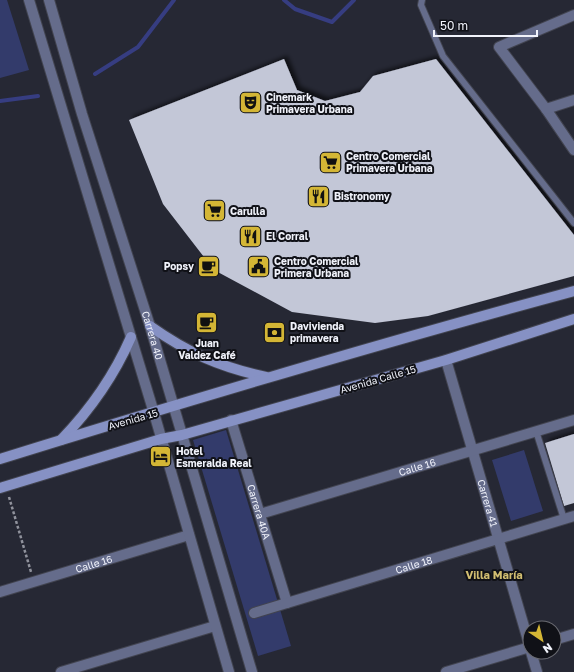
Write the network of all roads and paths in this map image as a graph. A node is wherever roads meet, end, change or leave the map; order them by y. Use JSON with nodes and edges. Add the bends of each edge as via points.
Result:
{"nodes":[{"id":1,"x":29,"y":0,"type":"edge"},
{"id":2,"x":49,"y":0,"type":"edge"},
{"id":3,"x":422,"y":0,"type":"edge"},
{"id":4,"x":574,"y":15,"type":"edge"},
{"id":5,"x":574,"y":100,"type":"edge"},
{"id":6,"x":546,"y":108,"type":"junction"},
{"id":7,"x":574,"y":150,"type":"edge"},
{"id":8,"x":574,"y":222,"type":"edge"},
{"id":9,"x":574,"y":291,"type":"edge"},
{"id":10,"x":574,"y":319,"type":"edge"},
{"id":11,"x":150,"y":326,"type":"junction"},
{"id":12,"x":131,"y":337,"type":"junction"},
{"id":13,"x":446,"y":360,"type":"junction"},
{"id":14,"x":266,"y":377,"type":"junction"},
{"id":15,"x":174,"y":407,"type":"junction"},
{"id":16,"x":154,"y":413,"type":"junction"},
{"id":17,"x":231,"y":420,"type":"junction"},
{"id":18,"x":574,"y":420,"type":"edge"},
{"id":19,"x":536,"y":431,"type":"junction"},
{"id":20,"x":182,"y":435,"type":"junction"},
{"id":21,"x":161,"y":439,"type":"junction"},
{"id":22,"x":60,"y":440,"type":"junction"},
{"id":23,"x":473,"y":450,"type":"junction"},
{"id":24,"x":0,"y":459,"type":"edge"},
{"id":25,"x":3,"y":487,"type":"edge"},
{"id":26,"x":260,"y":514,"type":"junction"},
{"id":27,"x":574,"y":516,"type":"edge"},
{"id":28,"x":564,"y":520,"type":"junction"},
{"id":29,"x":188,"y":535,"type":"junction"},
{"id":30,"x":499,"y":539,"type":"junction"},
{"id":31,"x":34,"y":582,"type":"junction"},
{"id":32,"x":0,"y":592,"type":"edge"},
{"id":33,"x":286,"y":603,"type":"junction"},
{"id":34,"x":254,"y":613,"type":"dead end"},
{"id":35,"x":522,"y":620,"type":"edge"},
{"id":36,"x":215,"y":626,"type":"junction"},
{"id":37,"x":574,"y":634,"type":"edge"},
{"id":38,"x":562,"y":638,"type":"edge"},
{"id":39,"x":522,"y":649,"type":"edge"},
{"id":40,"x":534,"y":660,"type":"edge"},
{"id":41,"x":61,"y":672,"type":"edge"},
{"id":42,"x":229,"y":672,"type":"edge"},
{"id":43,"x":252,"y":672,"type":"edge"},
{"id":44,"x":446,"y":672,"type":"edge"},
{"id":45,"x":537,"y":672,"type":"edge"}],
"edges":[{"from":1,"to":12,"type":"street"},
{"from":2,"to":11,"type":"street","name":"Carrera 40","via":[[82,114]]},
{"from":3,"to":8,"type":"lane","via":[[421,5],[443,56]]},
{"from":4,"to":6,"type":"street","via":[[499,46]]},
{"from":5,"to":6,"type":"street"},
{"from":6,"to":7,"type":"street"},
{"from":9,"to":14,"type":"main road"},
{"from":10,"to":13,"type":"main road","name":"Avenida Calle 15"},
{"from":11,"to":14,"type":"main road","via":[[176,344],[205,359],[234,370]]},
{"from":11,"to":15,"type":"street","name":"Carrera 40"},
{"from":12,"to":16,"type":"street"},
{"from":12,"to":22,"type":"main road","via":[[108,382],[82,418]]},
{"from":13,"to":17,"type":"main road","name":"Avenida Calle 15"},
{"from":13,"to":23,"type":"street","name":"Carrera 41"},
{"from":14,"to":15,"type":"main road","name":"Avenida 15"},
{"from":15,"to":16,"type":"main road","name":"Avenida 15"},
{"from":15,"to":20,"type":"street","name":"Carrera 40"},
{"from":16,"to":21,"type":"street"},
{"from":16,"to":22,"type":"main road","name":"Avenida 15"},
{"from":17,"to":20,"type":"main road","name":"Avenida Calle 15"},
{"from":17,"to":26,"type":"street","name":"Carrera 40A"},
{"from":18,"to":19,"type":"street","name":"Calle 16"},
{"from":19,"to":23,"type":"street","name":"Calle 16"},
{"from":19,"to":28,"type":"lane"},
{"from":20,"to":21,"type":"main road"},
{"from":20,"to":43,"type":"street","name":"Carrera 40"},
{"from":21,"to":25,"type":"main road"},
{"from":21,"to":29,"type":"street"},
{"from":22,"to":24,"type":"main road","name":"Avenida 15"},
{"from":23,"to":26,"type":"street","name":"Calle 16"},
{"from":23,"to":30,"type":"street","name":"Carrera 41"},
{"from":25,"to":31,"type":"path"},
{"from":26,"to":33,"type":"street","name":"Carrera 40A"},
{"from":27,"to":28,"type":"street","name":"Calle 18"},
{"from":28,"to":30,"type":"street","name":"Calle 18"},
{"from":29,"to":31,"type":"street","name":"Calle 16"},
{"from":29,"to":36,"type":"street"},
{"from":30,"to":33,"type":"street","name":"Calle 18"},
{"from":30,"to":35,"type":"street","name":"Carrera 41"},
{"from":31,"to":32,"type":"street","name":"Calle 16"},
{"from":33,"to":34,"type":"street","name":"Calle 18"},
{"from":36,"to":41,"type":"street"},
{"from":36,"to":42,"type":"street"},
{"from":37,"to":38,"type":"street"},
{"from":39,"to":44,"type":"street"},
{"from":40,"to":45,"type":"street"}]}
